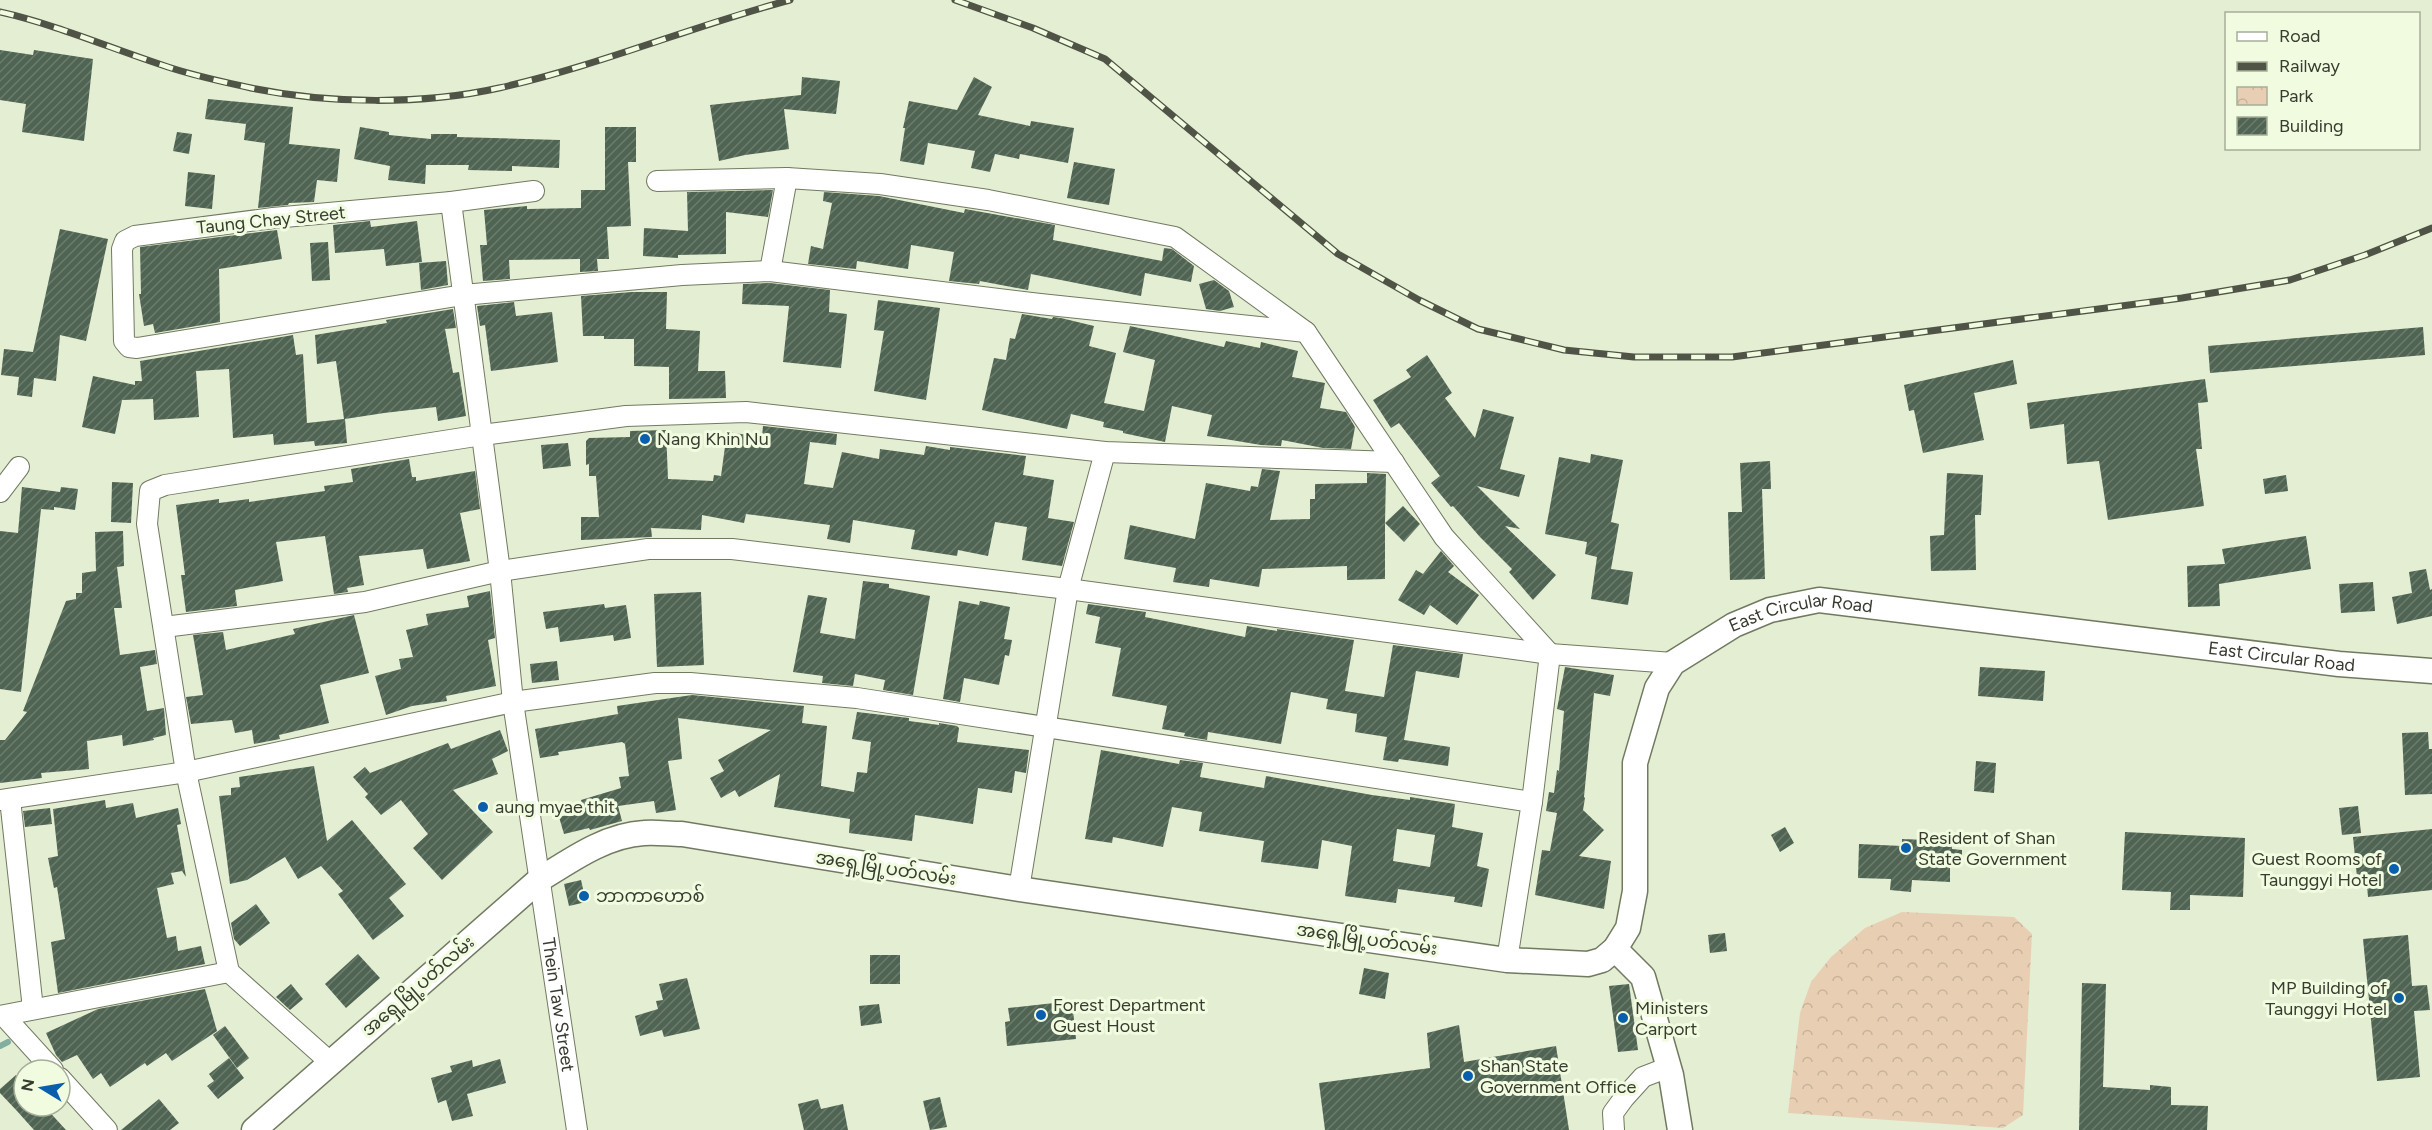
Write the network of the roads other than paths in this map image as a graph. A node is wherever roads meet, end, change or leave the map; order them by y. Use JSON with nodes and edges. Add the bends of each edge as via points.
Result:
{"nodes":[{"id":1,"x":787,"y":178,"type":"junction"},
{"id":2,"x":657,"y":181,"type":"dead end"},
{"id":3,"x":534,"y":191,"type":"dead end"},
{"id":4,"x":451,"y":202,"type":"junction"},
{"id":5,"x":770,"y":271,"type":"junction"},
{"id":6,"x":463,"y":296,"type":"junction"},
{"id":7,"x":1306,"y":332,"type":"junction"},
{"id":8,"x":482,"y":435,"type":"junction"},
{"id":9,"x":1105,"y":452,"type":"junction"},
{"id":10,"x":1394,"y":462,"type":"junction"},
{"id":11,"x":19,"y":467,"type":"dead end"},
{"id":12,"x":0,"y":492,"type":"edge"},
{"id":13,"x":500,"y":571,"type":"junction"},
{"id":14,"x":1068,"y":589,"type":"junction"},
{"id":15,"x":164,"y":627,"type":"junction"},
{"id":16,"x":1550,"y":654,"type":"junction"},
{"id":17,"x":1673,"y":663,"type":"junction"},
{"id":18,"x":2432,"y":671,"type":"edge"},
{"id":19,"x":513,"y":702,"type":"junction"},
{"id":20,"x":1046,"y":728,"type":"junction"},
{"id":21,"x":186,"y":772,"type":"junction"},
{"id":22,"x":5,"y":800,"type":"edge"},
{"id":23,"x":1532,"y":802,"type":"junction"},
{"id":24,"x":539,"y":880,"type":"junction"},
{"id":25,"x":1020,"y":890,"type":"junction"},
{"id":26,"x":1615,"y":949,"type":"junction"},
{"id":27,"x":1507,"y":960,"type":"junction"},
{"id":28,"x":229,"y":972,"type":"junction"},
{"id":29,"x":33,"y":1009,"type":"junction"},
{"id":30,"x":2,"y":1016,"type":"edge"},
{"id":31,"x":42,"y":1058,"type":"edge"},
{"id":32,"x":330,"y":1062,"type":"junction"},
{"id":33,"x":1669,"y":1067,"type":"junction"},
{"id":34,"x":72,"y":1091,"type":"edge"},
{"id":35,"x":107,"y":1130,"type":"edge"},
{"id":36,"x":254,"y":1130,"type":"edge"},
{"id":37,"x":577,"y":1130,"type":"edge"},
{"id":38,"x":1614,"y":1130,"type":"edge"},
{"id":39,"x":1680,"y":1130,"type":"edge"}],
"edges":[{"from":1,"to":2,"type":"street"},
{"from":1,"to":5,"type":"street"},
{"from":1,"to":7,"type":"street","via":[[880,184],[988,200],[1175,237]]},
{"from":3,"to":4,"type":"street","name":"Taung Chay Street"},
{"from":4,"to":6,"type":"street","name":"Thein Taw Street"},
{"from":4,"to":6,"type":"street","name":"Taung Chay Street","via":[[273,218],[135,236],[125,241],[122,249],[124,340],[129,347],[137,348]]},
{"from":5,"to":6,"type":"street","via":[[682,275]]},
{"from":5,"to":7,"type":"street"},
{"from":6,"to":8,"type":"street","name":"Thein Taw Street"},
{"from":7,"to":10,"type":"street"},
{"from":8,"to":9,"type":"street","via":[[626,416],[746,412]]},
{"from":8,"to":13,"type":"street","name":"Thein Taw Street"},
{"from":8,"to":15,"type":"street","via":[[165,484],[150,491],[147,524]]},
{"from":9,"to":10,"type":"street"},
{"from":9,"to":14,"type":"street"},
{"from":10,"to":16,"type":"street","via":[[1444,537]]},
{"from":11,"to":12,"type":"street"},
{"from":13,"to":14,"type":"street","via":[[648,549],[732,549]]},
{"from":13,"to":15,"type":"street","via":[[365,602]]},
{"from":13,"to":19,"type":"street","name":"Thein Taw Street"},
{"from":14,"to":16,"type":"street"},
{"from":14,"to":20,"type":"street"},
{"from":15,"to":21,"type":"street"},
{"from":16,"to":17,"type":"street"},
{"from":16,"to":23,"type":"street"},
{"from":17,"to":18,"type":"street","name":"East Circular Road","via":[[1734,625],[1770,610],[1819,600],[2339,664]]},
{"from":17,"to":26,"type":"street","name":"East Circular Road","via":[[1657,688],[1635,763],[1635,891],[1628,928]]},
{"from":19,"to":20,"type":"street","via":[[617,686],[690,683],[857,698]]},
{"from":19,"to":21,"type":"street"},
{"from":19,"to":24,"type":"street","name":"Thein Taw Street"},
{"from":20,"to":23,"type":"street"},
{"from":20,"to":25,"type":"street"},
{"from":21,"to":22,"type":"street"},
{"from":21,"to":28,"type":"street"},
{"from":22,"to":29,"type":"street"},
{"from":23,"to":27,"type":"street"},
{"from":24,"to":25,"type":"street","name":"အရှေ့မြို့ပတ်လမ်း","via":[[616,838],[643,833],[682,834]]},
{"from":24,"to":32,"type":"street","name":"အရှေ့မြို့ပတ်လမ်း"},
{"from":24,"to":37,"type":"street","name":"Thein Taw Street"},
{"from":25,"to":27,"type":"street","name":"အရှေ့မြို့ပတ်လမ်း"},
{"from":26,"to":27,"type":"street","name":"အရှေ့မြို့ပတ်လမ်း","via":[[1602,960],[1588,964]]},
{"from":26,"to":33,"type":"street","via":[[1643,977]]},
{"from":28,"to":29,"type":"street"},
{"from":28,"to":32,"type":"street"},
{"from":29,"to":30,"type":"street"},
{"from":30,"to":31,"type":"street"},
{"from":32,"to":36,"type":"street","name":"အရှေ့မြို့ပတ်လမ်း"},
{"from":33,"to":38,"type":"street","via":[[1643,1077],[1624,1098],[1613,1113]]},
{"from":33,"to":39,"type":"street"},
{"from":34,"to":35,"type":"street"}]}
